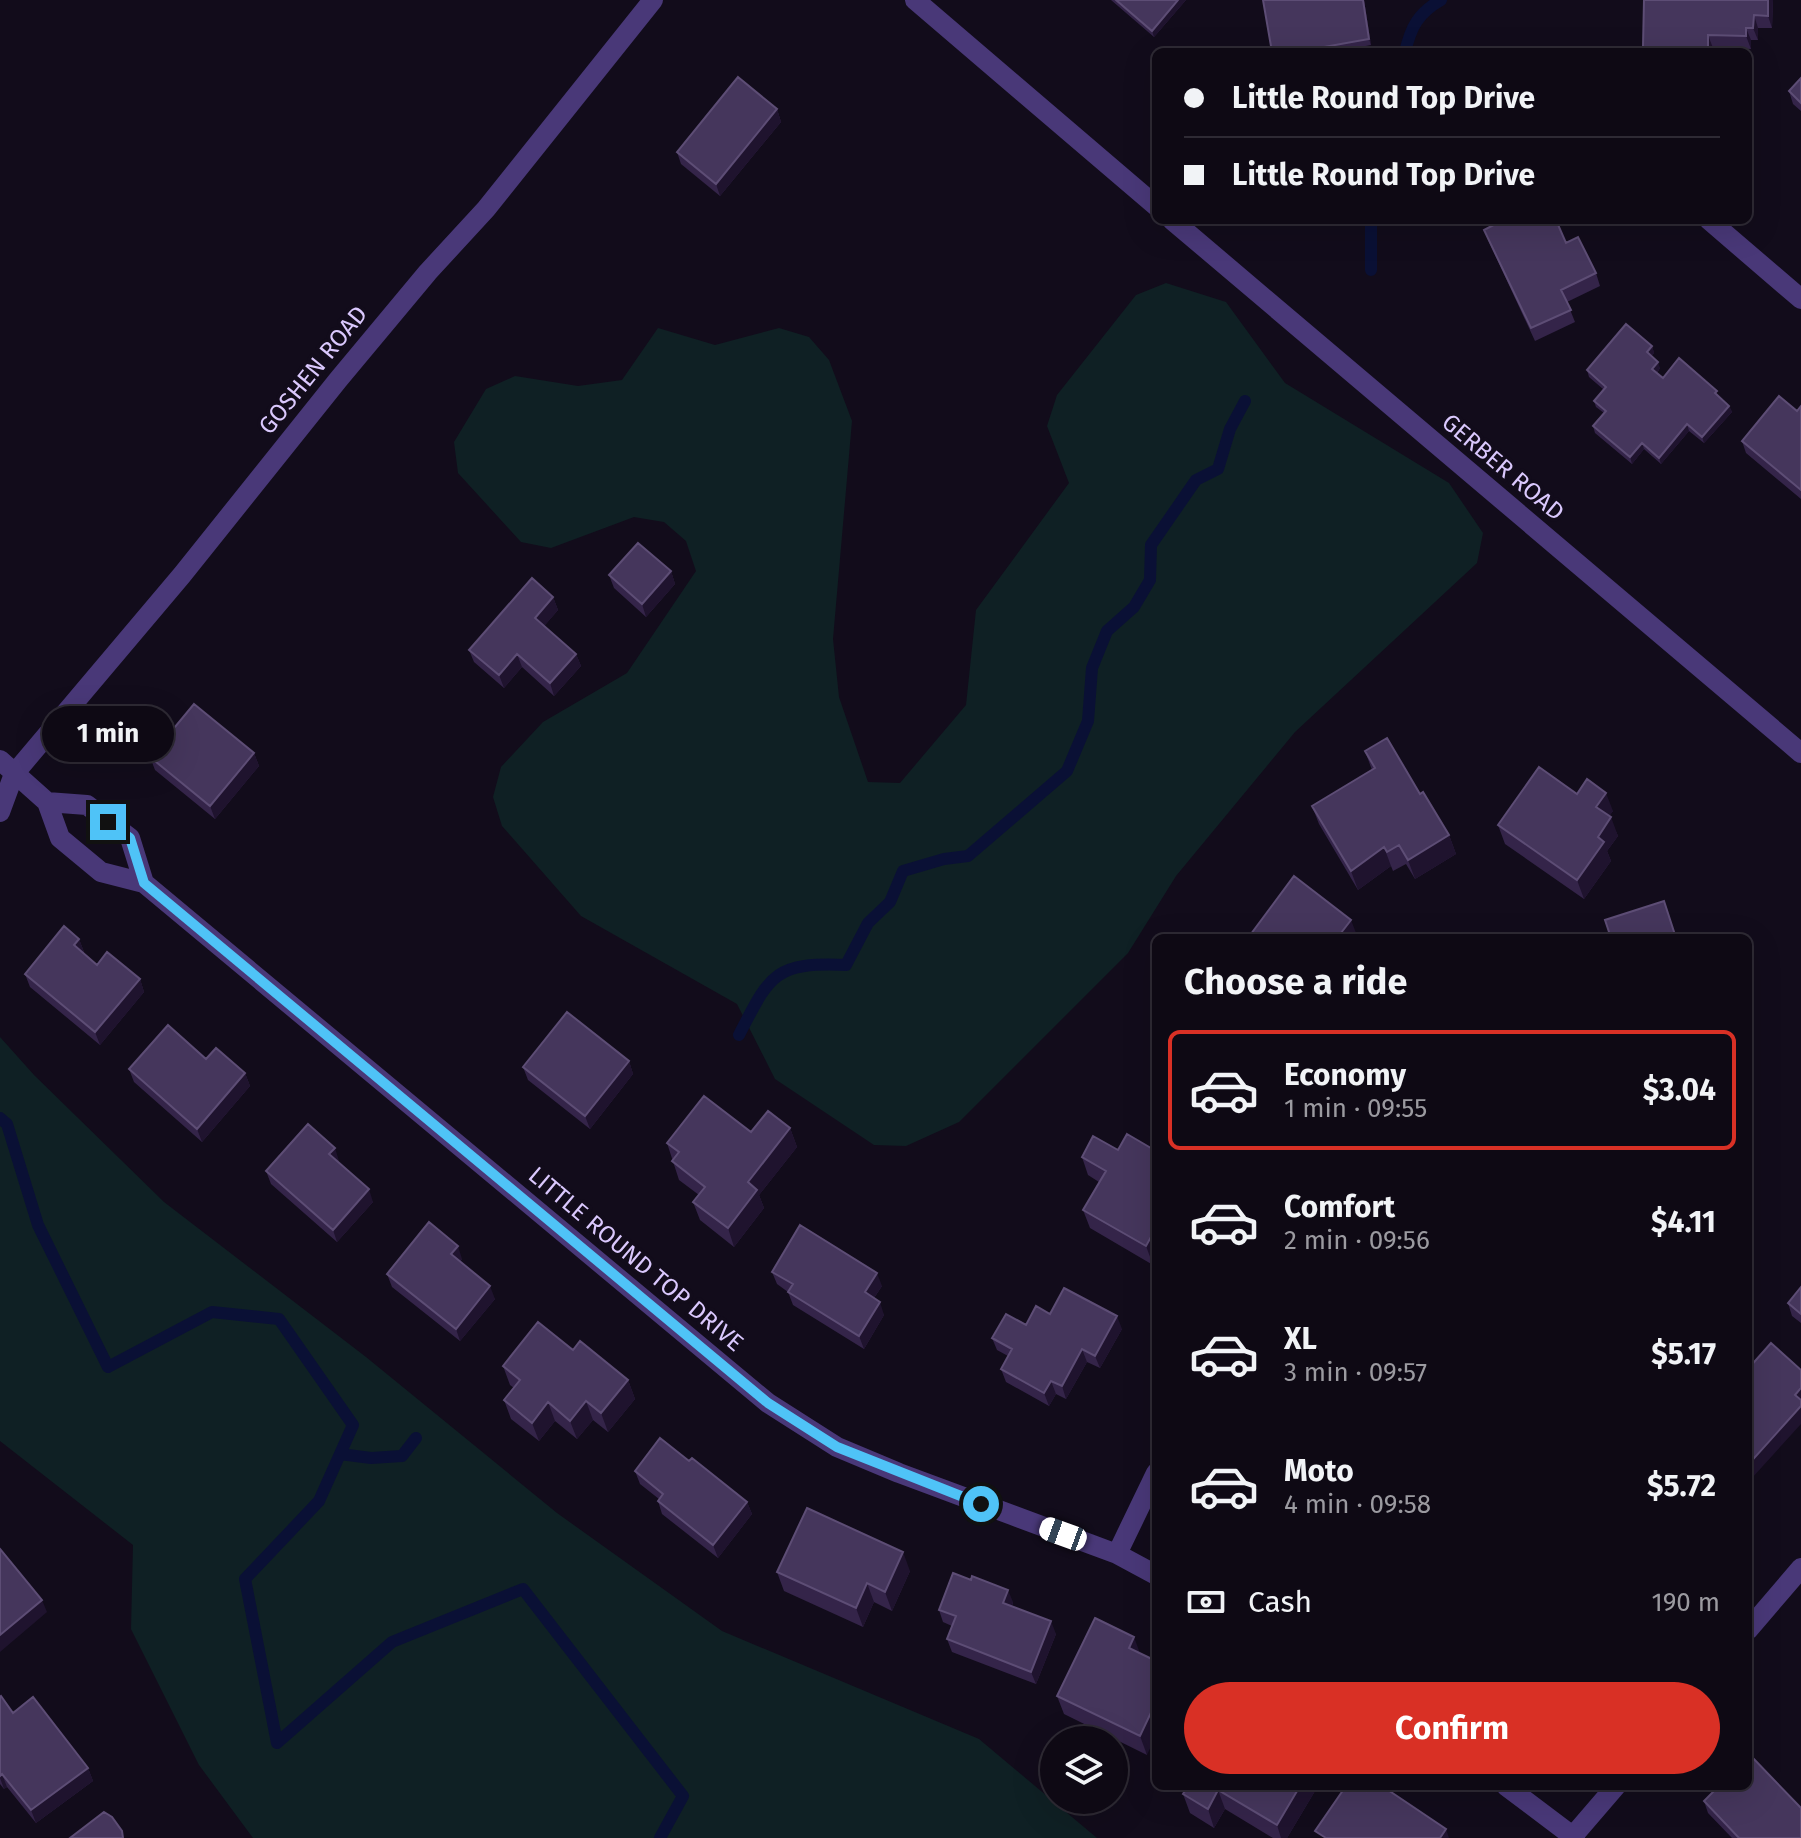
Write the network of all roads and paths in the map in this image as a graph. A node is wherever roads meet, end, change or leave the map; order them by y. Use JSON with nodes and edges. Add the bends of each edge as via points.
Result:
{"nodes":[{"id":1,"x":653,"y":0,"type":"edge"},
{"id":2,"x":915,"y":0,"type":"edge"},
{"id":3,"x":1152,"y":203,"type":"edge"},
{"id":4,"x":1177,"y":224,"type":"edge"},
{"id":5,"x":1714,"y":224,"type":"edge"},
{"id":6,"x":1801,"y":299,"type":"edge"},
{"id":7,"x":1801,"y":753,"type":"edge"},
{"id":8,"x":5,"y":771,"type":"edge"},
{"id":9,"x":47,"y":802,"type":"junction"},
{"id":10,"x":0,"y":812,"type":"edge"},
{"id":11,"x":144,"y":883,"type":"junction"},
{"id":12,"x":1152,"y":1481,"type":"edge"},
{"id":13,"x":1117,"y":1554,"type":"junction"},
{"id":14,"x":1801,"y":1568,"type":"edge"},
{"id":15,"x":1152,"y":1573,"type":"edge"},
{"id":16,"x":1752,"y":1625,"type":"edge"},
{"id":17,"x":1511,"y":1790,"type":"edge"},
{"id":18,"x":1613,"y":1790,"type":"edge"},
{"id":19,"x":1574,"y":1837,"type":"edge"}],
"edges":[{"from":1,"to":8,"type":"street","name":"GOSHEN ROAD","via":[[182,575]]},
{"from":2,"to":3,"type":"street"},
{"from":4,"to":7,"type":"street","name":"GERBER ROAD"},
{"from":5,"to":6,"type":"street"},
{"from":8,"to":9,"type":"street","name":"LITTLE ROUND TOP DRIVE"},
{"from":8,"to":10,"type":"street","name":"GOSHEN ROAD"},
{"from":9,"to":11,"type":"street","name":"LITTLE ROUND TOP DRIVE","via":[[60,838],[101,872]]},
{"from":9,"to":11,"type":"street","via":[[87,805],[130,838]]},
{"from":11,"to":13,"type":"street","name":"LITTLE ROUND TOP DRIVE","via":[[768,1403],[837,1447]]},
{"from":12,"to":13,"type":"street"},
{"from":13,"to":15,"type":"street","name":"LITTLE ROUND TOP DRIVE"},
{"from":14,"to":16,"type":"street"},
{"from":17,"to":19,"type":"street"},
{"from":18,"to":19,"type":"street"}]}
